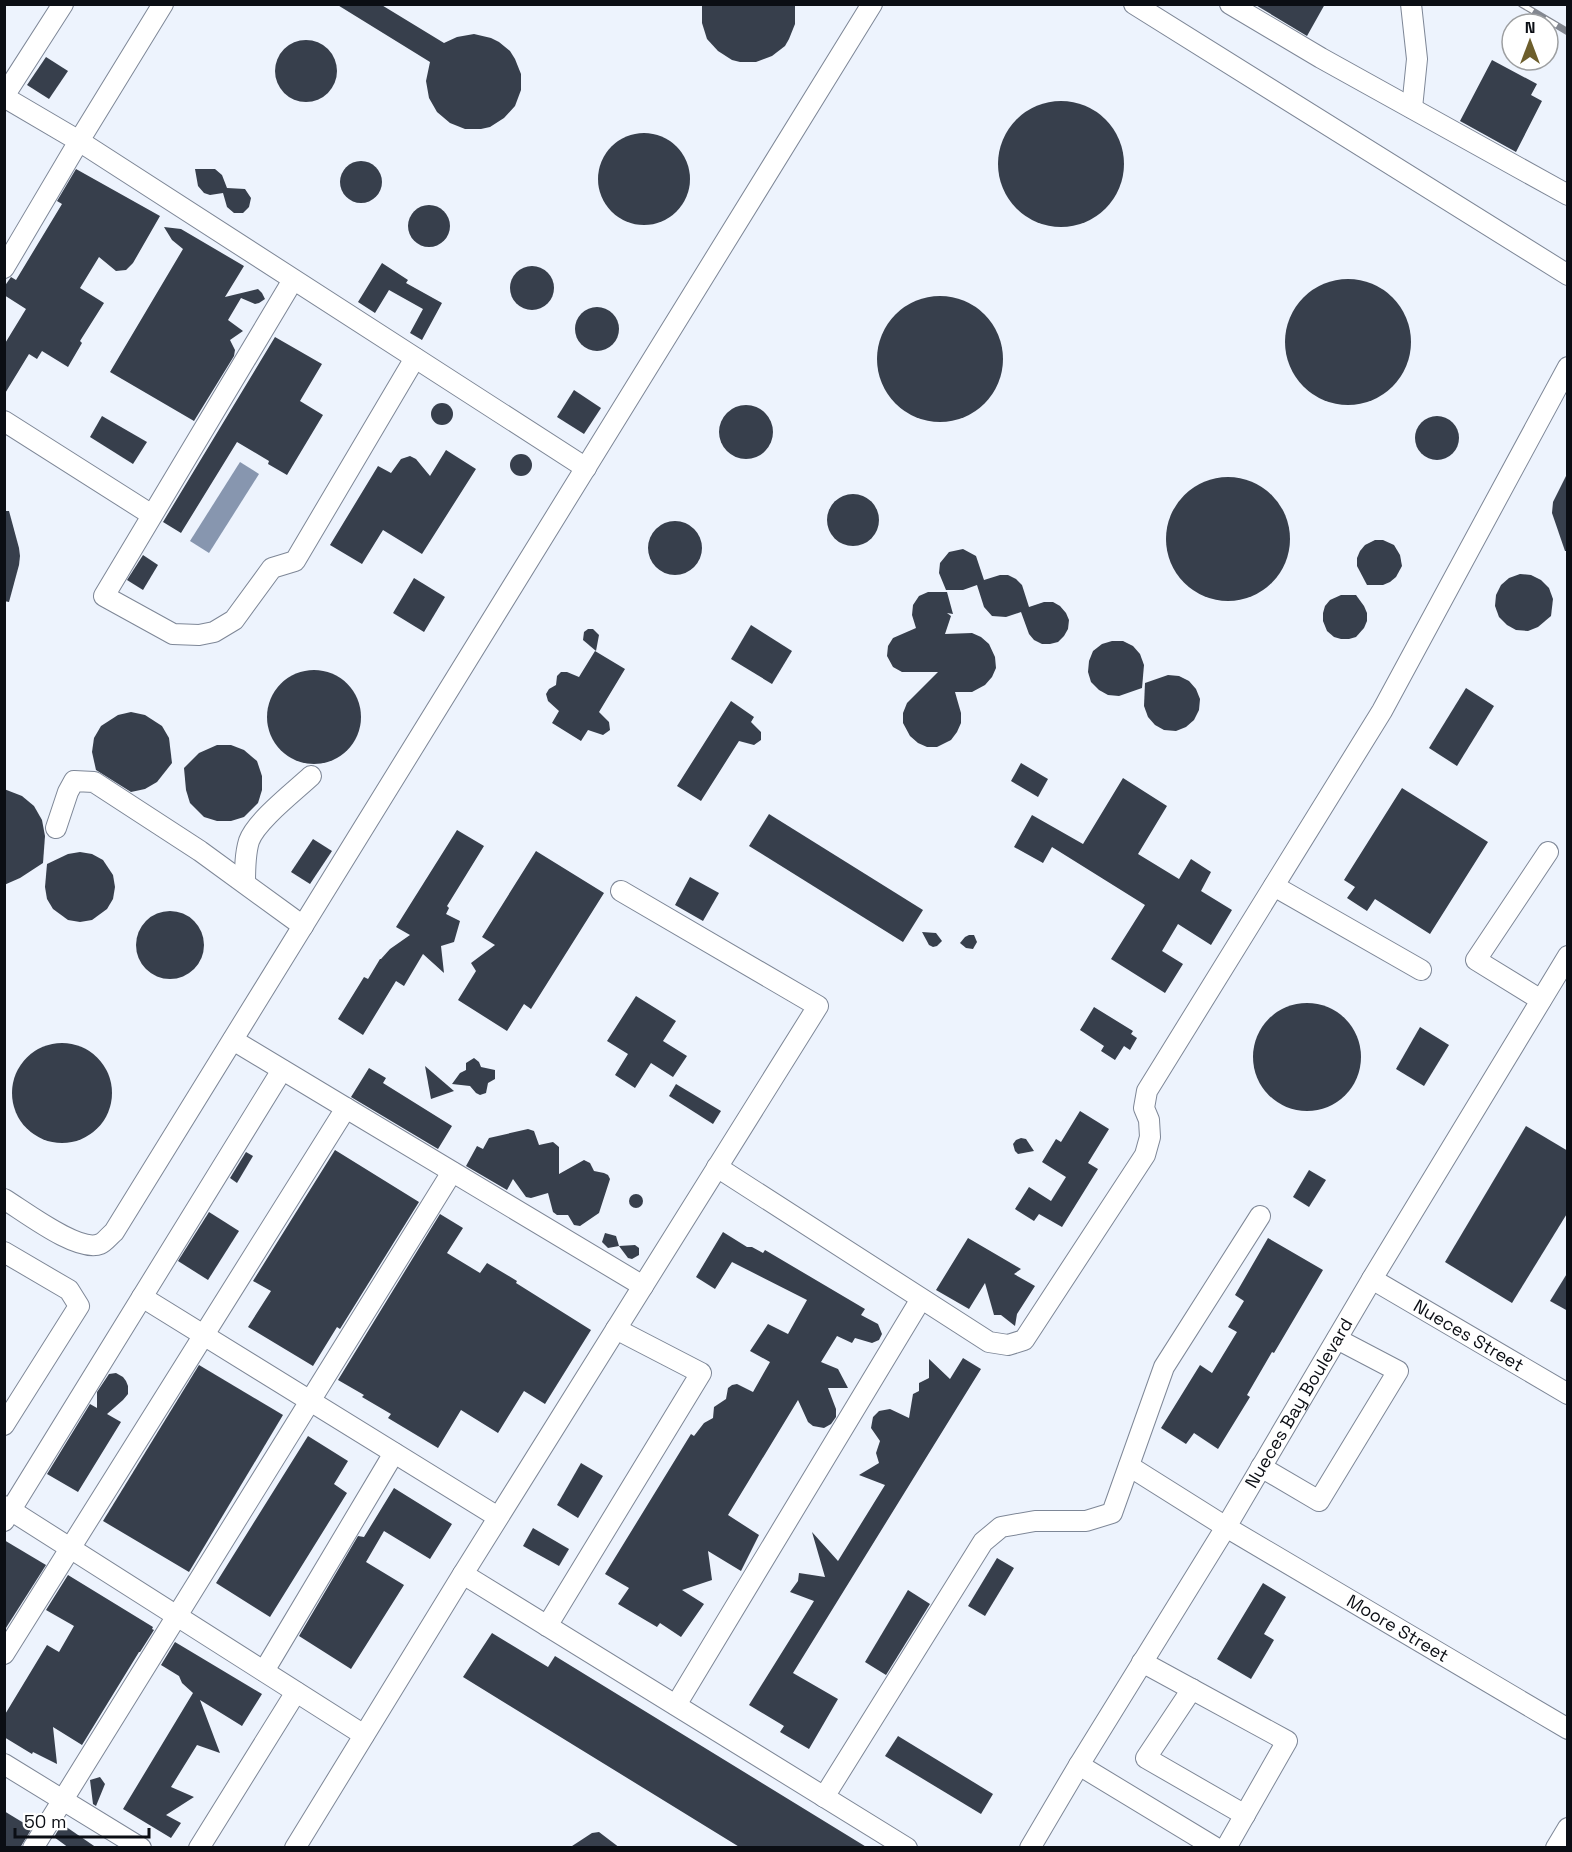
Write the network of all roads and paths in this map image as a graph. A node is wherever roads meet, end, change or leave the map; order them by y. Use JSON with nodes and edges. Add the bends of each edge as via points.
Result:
{"nodes":[{"id":1,"x":63,"y":4,"type":"edge"},
{"id":2,"x":163,"y":4,"type":"edge"},
{"id":3,"x":872,"y":4,"type":"edge"},
{"id":4,"x":1134,"y":4,"type":"edge"},
{"id":5,"x":1230,"y":4,"type":"edge"},
{"id":6,"x":1411,"y":4,"type":"edge"},
{"id":7,"x":4,"y":97,"type":"edge"},
{"id":8,"x":1412,"y":108,"type":"junction"},
{"id":9,"x":79,"y":141,"type":"junction"},
{"id":10,"x":1568,"y":195,"type":"edge"},
{"id":11,"x":4,"y":268,"type":"edge"},
{"id":12,"x":1568,"y":275,"type":"edge"},
{"id":13,"x":293,"y":280,"type":"junction"},
{"id":14,"x":415,"y":358,"type":"junction"},
{"id":15,"x":1568,"y":367,"type":"edge"},
{"id":16,"x":4,"y":421,"type":"edge"},
{"id":17,"x":586,"y":468,"type":"junction"},
{"id":18,"x":152,"y":515,"type":"junction"},
{"id":19,"x":311,"y":776,"type":"dead end"},
{"id":20,"x":56,"y":828,"type":"dead end"},
{"id":21,"x":1548,"y":852,"type":"dead end"},
{"id":22,"x":245,"y":883,"type":"junction"},
{"id":23,"x":1274,"y":886,"type":"junction"},
{"id":24,"x":621,"y":891,"type":"dead end"},
{"id":25,"x":303,"y":926,"type":"junction"},
{"id":26,"x":1568,"y":956,"type":"edge"},
{"id":27,"x":1421,"y":970,"type":"dead end"},
{"id":28,"x":1541,"y":1000,"type":"junction"},
{"id":29,"x":233,"y":1040,"type":"junction"},
{"id":30,"x":282,"y":1070,"type":"junction"},
{"id":31,"x":346,"y":1108,"type":"junction"},
{"id":32,"x":717,"y":1167,"type":"junction"},
{"id":33,"x":452,"y":1172,"type":"junction"},
{"id":34,"x":4,"y":1199,"type":"edge"},
{"id":35,"x":1260,"y":1216,"type":"dead end"},
{"id":36,"x":4,"y":1252,"type":"edge"},
{"id":37,"x":1372,"y":1279,"type":"junction"},
{"id":38,"x":643,"y":1286,"type":"junction"},
{"id":39,"x":142,"y":1297,"type":"junction"},
{"id":40,"x":921,"y":1299,"type":"junction"},
{"id":41,"x":616,"y":1329,"type":"junction"},
{"id":42,"x":204,"y":1336,"type":"junction"},
{"id":43,"x":1336,"y":1339,"type":"junction"},
{"id":44,"x":1568,"y":1394,"type":"edge"},
{"id":45,"x":310,"y":1401,"type":"junction"},
{"id":46,"x":4,"y":1425,"type":"edge"},
{"id":47,"x":394,"y":1453,"type":"junction"},
{"id":48,"x":1129,"y":1467,"type":"junction"},
{"id":49,"x":1261,"y":1467,"type":"junction"},
{"id":50,"x":7,"y":1512,"type":"edge"},
{"id":51,"x":498,"y":1517,"type":"junction"},
{"id":52,"x":1226,"y":1527,"type":"junction"},
{"id":53,"x":71,"y":1548,"type":"junction"},
{"id":54,"x":463,"y":1574,"type":"junction"},
{"id":55,"x":177,"y":1616,"type":"junction"},
{"id":56,"x":547,"y":1626,"type":"junction"},
{"id":57,"x":4,"y":1654,"type":"edge"},
{"id":58,"x":1143,"y":1662,"type":"junction"},
{"id":59,"x":264,"y":1671,"type":"junction"},
{"id":60,"x":1192,"y":1689,"type":"junction"},
{"id":61,"x":296,"y":1692,"type":"junction"},
{"id":62,"x":676,"y":1705,"type":"junction"},
{"id":63,"x":1568,"y":1729,"type":"edge"},
{"id":64,"x":364,"y":1735,"type":"junction"},
{"id":65,"x":4,"y":1764,"type":"edge"},
{"id":66,"x":1078,"y":1765,"type":"junction"},
{"id":67,"x":824,"y":1797,"type":"junction"},
{"id":68,"x":63,"y":1800,"type":"junction"},
{"id":69,"x":1245,"y":1815,"type":"junction"},
{"id":70,"x":1568,"y":1828,"type":"edge"},
{"id":71,"x":33,"y":1848,"type":"edge"},
{"id":72,"x":141,"y":1848,"type":"edge"},
{"id":73,"x":200,"y":1848,"type":"edge"},
{"id":74,"x":295,"y":1848,"type":"edge"},
{"id":75,"x":907,"y":1848,"type":"edge"},
{"id":76,"x":1030,"y":1848,"type":"edge"},
{"id":77,"x":1216,"y":1848,"type":"edge"},
{"id":78,"x":1226,"y":1848,"type":"edge"},
{"id":79,"x":1556,"y":1848,"type":"edge"}],
"edges":[{"from":1,"to":7,"type":"street"},
{"from":2,"to":9,"type":"street"},
{"from":3,"to":17,"type":"street"},
{"from":4,"to":12,"type":"street"},
{"from":5,"to":8,"type":"street"},
{"from":6,"to":8,"type":"street","via":[[1417,59]]},
{"from":7,"to":9,"type":"street"},
{"from":8,"to":10,"type":"street"},
{"from":9,"to":11,"type":"street"},
{"from":9,"to":13,"type":"street"},
{"from":13,"to":14,"type":"street"},
{"from":13,"to":18,"type":"street"},
{"from":14,"to":17,"type":"street"},
{"from":14,"to":18,"type":"street","via":[[295,561],[272,568],[234,620],[214,632],[173,634],[104,596]]},
{"from":15,"to":23,"type":"street","via":[[1382,711]]},
{"from":16,"to":18,"type":"street"},
{"from":17,"to":25,"type":"street"},
{"from":19,"to":22,"type":"street","via":[[265,818],[250,838]]},
{"from":20,"to":22,"type":"street","via":[[74,781],[94,782]]},
{"from":21,"to":28,"type":"street","via":[[1476,960]]},
{"from":22,"to":25,"type":"street"},
{"from":23,"to":27,"type":"street"},
{"from":23,"to":40,"type":"street","via":[[1147,1091],[1144,1108],[1150,1137],[1145,1155],[1024,1340],[1008,1345],[989,1342]]},
{"from":24,"to":32,"type":"street","via":[[818,1006]]},
{"from":25,"to":29,"type":"street"},
{"from":26,"to":28,"type":"street","name":"Nueces Bay Boulevard"},
{"from":28,"to":37,"type":"street","name":"Nueces Bay Boulevard"},
{"from":29,"to":30,"type":"street"},
{"from":29,"to":34,"type":"street","via":[[114,1232],[101,1244],[71,1241]]},
{"from":30,"to":31,"type":"street"},
{"from":30,"to":39,"type":"street"},
{"from":31,"to":33,"type":"street"},
{"from":31,"to":42,"type":"street"},
{"from":32,"to":38,"type":"street"},
{"from":32,"to":40,"type":"street"},
{"from":33,"to":38,"type":"street"},
{"from":33,"to":45,"type":"street"},
{"from":35,"to":48,"type":"street","via":[[1164,1367]]},
{"from":36,"to":46,"type":"street","via":[[69,1290],[79,1306]]},
{"from":37,"to":43,"type":"street","name":"Nueces Bay Boulevard"},
{"from":37,"to":44,"type":"street","name":"Nueces Street"},
{"from":38,"to":41,"type":"street"},
{"from":39,"to":42,"type":"street"},
{"from":39,"to":50,"type":"street"},
{"from":40,"to":62,"type":"street"},
{"from":41,"to":51,"type":"street"},
{"from":41,"to":56,"type":"street","via":[[701,1373]]},
{"from":42,"to":45,"type":"street"},
{"from":42,"to":53,"type":"street"},
{"from":43,"to":49,"type":"street","name":"Nueces Bay Boulevard"},
{"from":43,"to":49,"type":"street","via":[[1398,1371],[1318,1501]]},
{"from":45,"to":47,"type":"street"},
{"from":45,"to":55,"type":"street"},
{"from":47,"to":51,"type":"street"},
{"from":47,"to":59,"type":"street"},
{"from":48,"to":52,"type":"street","name":"Moore Street"},
{"from":48,"to":67,"type":"street","via":[[1112,1513],[1086,1521],[1035,1521],[1001,1527],[982,1542]]},
{"from":49,"to":52,"type":"street","name":"Nueces Bay Boulevard"},
{"from":50,"to":53,"type":"street"},
{"from":51,"to":54,"type":"street"},
{"from":52,"to":58,"type":"street","name":"Nueces Bay Boulevard"},
{"from":52,"to":63,"type":"street","name":"Moore Street"},
{"from":53,"to":55,"type":"street"},
{"from":53,"to":57,"type":"street"},
{"from":54,"to":56,"type":"street"},
{"from":54,"to":64,"type":"street"},
{"from":55,"to":59,"type":"street"},
{"from":55,"to":68,"type":"street"},
{"from":56,"to":62,"type":"street"},
{"from":58,"to":60,"type":"street"},
{"from":58,"to":66,"type":"street","name":"Nueces Bay Boulevard"},
{"from":59,"to":61,"type":"street"},
{"from":60,"to":69,"type":"street","via":[[1287,1741]]},
{"from":60,"to":69,"type":"street","via":[[1146,1758]]},
{"from":61,"to":64,"type":"street"},
{"from":61,"to":73,"type":"street"},
{"from":62,"to":67,"type":"street"},
{"from":64,"to":74,"type":"street"},
{"from":65,"to":68,"type":"street"},
{"from":66,"to":76,"type":"street","name":"Nueces Bay Boulevard"},
{"from":66,"to":77,"type":"street"},
{"from":67,"to":75,"type":"street"},
{"from":68,"to":71,"type":"street"},
{"from":68,"to":72,"type":"street"},
{"from":69,"to":78,"type":"street"},
{"from":70,"to":79,"type":"street"}]}
